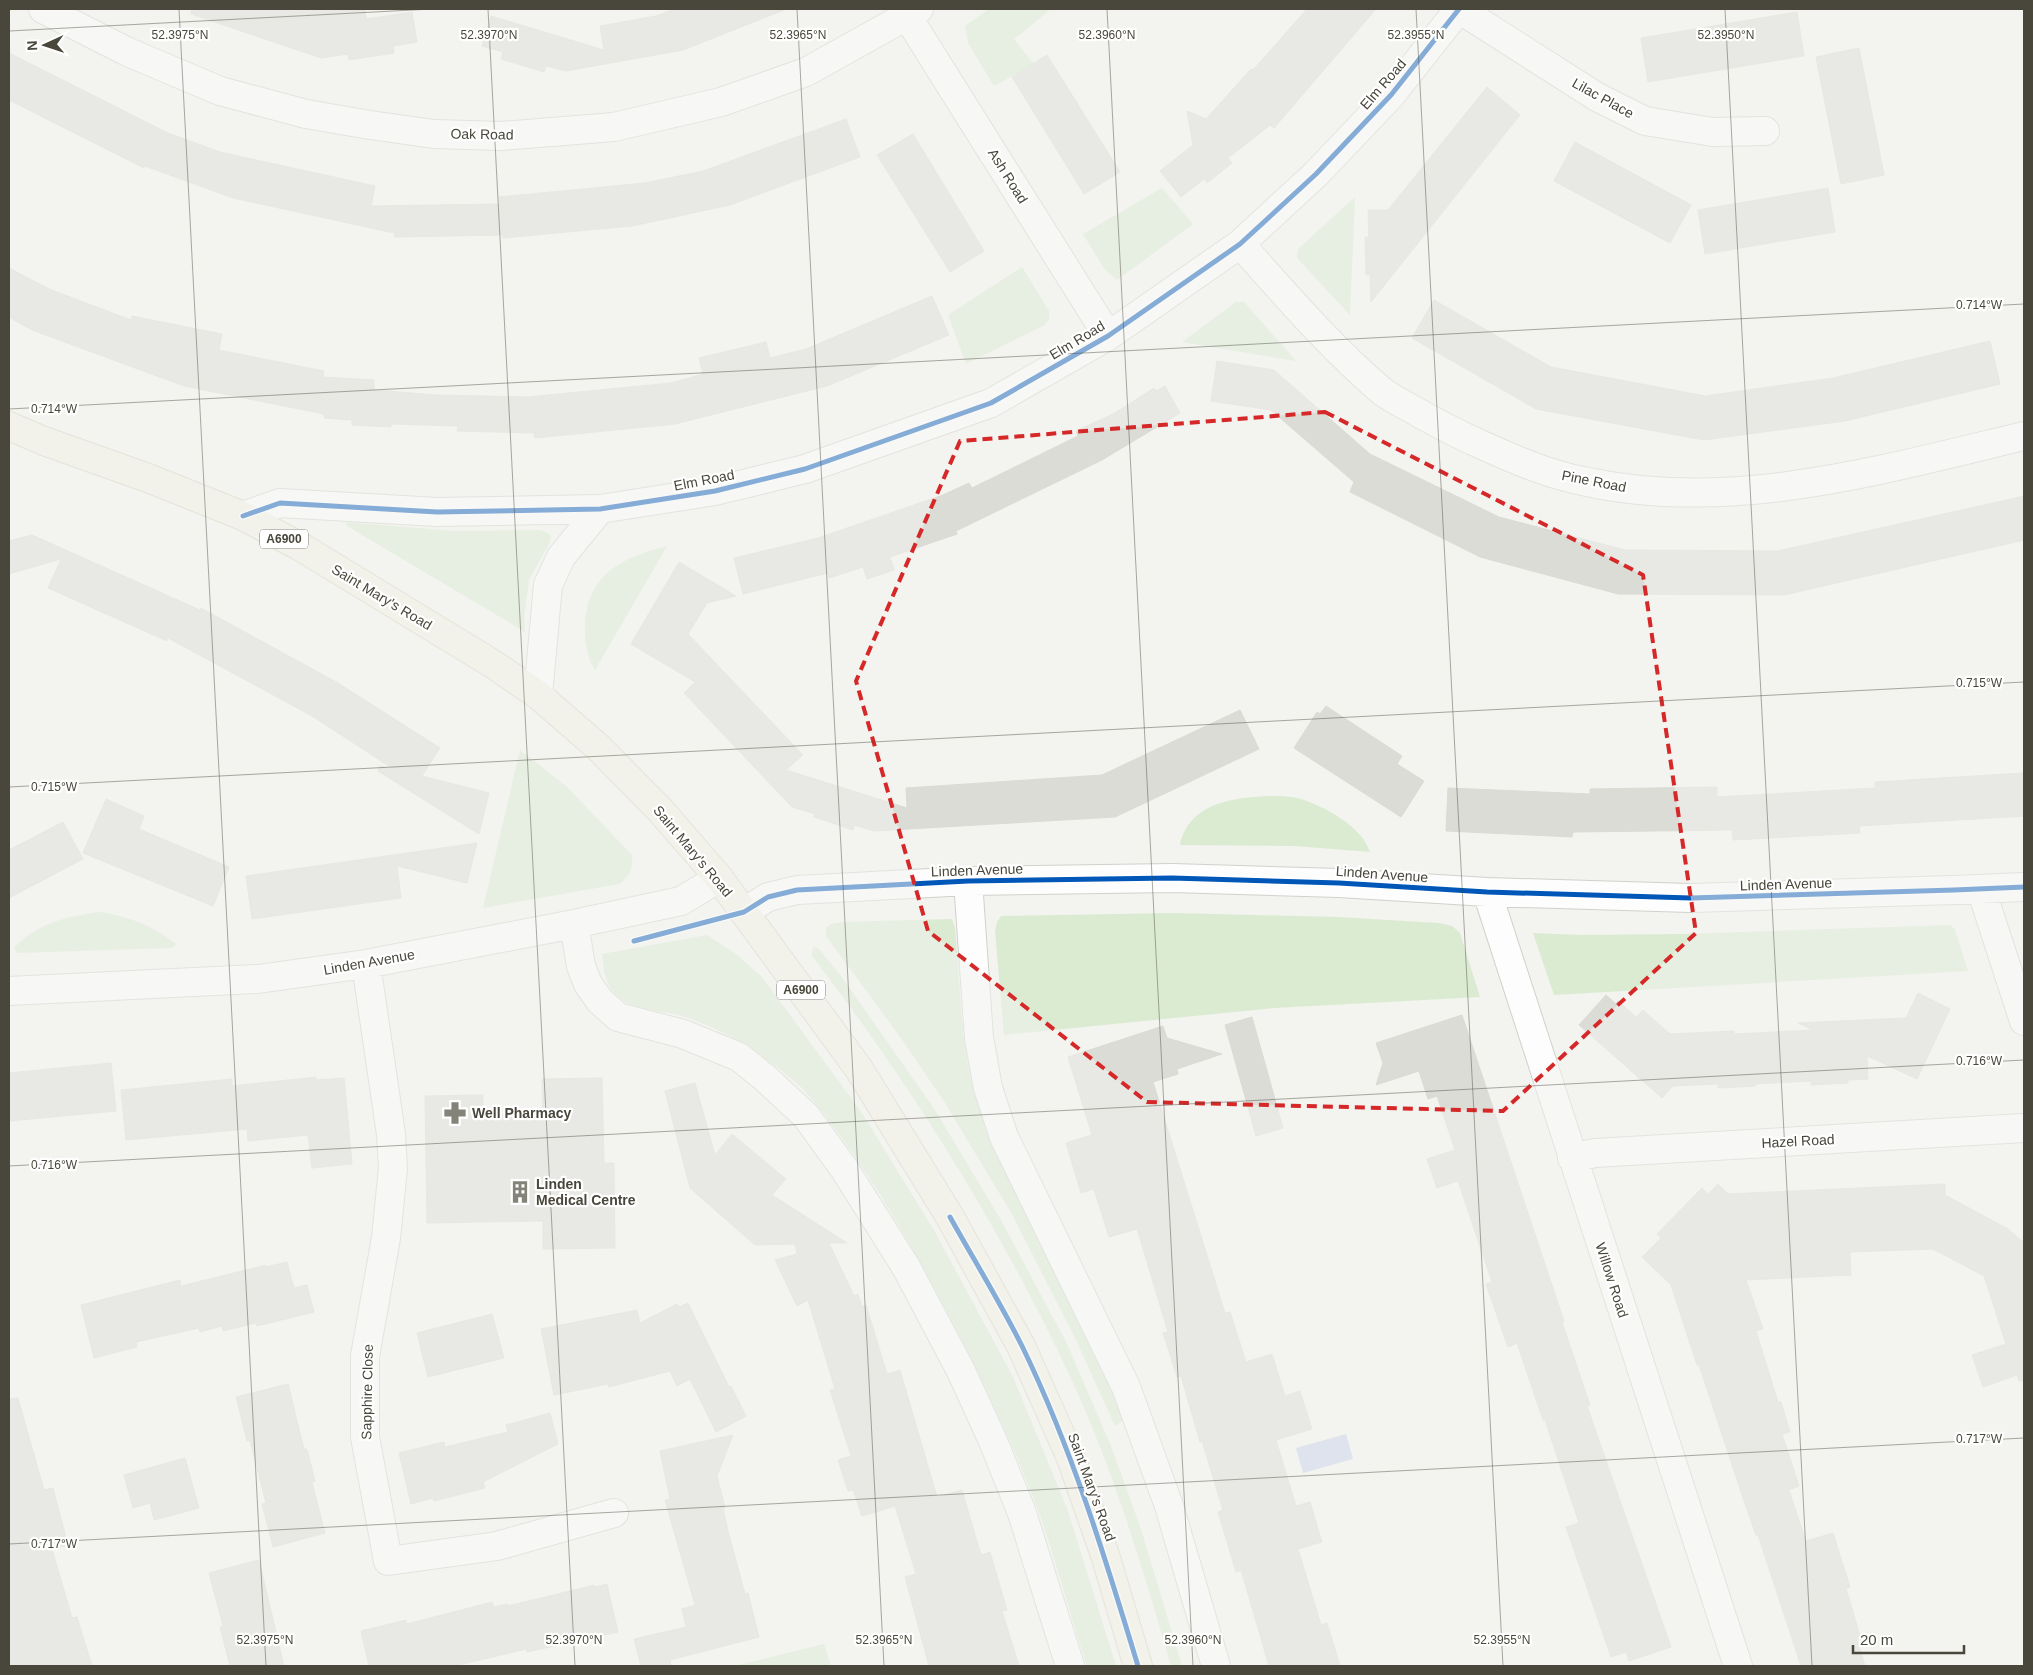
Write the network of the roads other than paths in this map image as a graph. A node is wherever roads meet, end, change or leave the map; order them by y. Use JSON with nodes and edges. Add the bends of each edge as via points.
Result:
{"nodes":[{"id":1,"x":43,"y":9,"type":"edge"},
{"id":2,"x":1459,"y":9,"type":"edge"},
{"id":3,"x":913,"y":12,"type":"edge"},
{"id":4,"x":1765,"y":131,"type":"dead end"},
{"id":5,"x":1240,"y":244,"type":"junction"},
{"id":6,"x":1108,"y":336,"type":"junction"},
{"id":7,"x":9,"y":426,"type":"edge"},
{"id":8,"x":2024,"y":436,"type":"edge"},
{"id":9,"x":600,"y":509,"type":"junction"},
{"id":10,"x":243,"y":516,"type":"junction"},
{"id":11,"x":538,"y":695,"type":"junction"},
{"id":12,"x":719,"y":878,"type":"junction"},
{"id":13,"x":968,"y":881,"type":"junction"},
{"id":14,"x":2024,"y":887,"type":"edge"},
{"id":15,"x":1981,"y":889,"type":"junction"},
{"id":16,"x":1487,"y":892,"type":"junction"},
{"id":17,"x":744,"y":912,"type":"junction"},
{"id":18,"x":574,"y":924,"type":"junction"},
{"id":19,"x":366,"y":964,"type":"junction"},
{"id":20,"x":9,"y":991,"type":"edge"},
{"id":21,"x":2024,"y":1021,"type":"edge"},
{"id":22,"x":2024,"y":1128,"type":"edge"},
{"id":23,"x":1572,"y":1158,"type":"junction"},
{"id":24,"x":614,"y":1513,"type":"dead end"},
{"id":25,"x":1070,"y":1666,"type":"edge"},
{"id":26,"x":1138,"y":1666,"type":"edge"},
{"id":27,"x":1216,"y":1666,"type":"edge"},
{"id":28,"x":1738,"y":1666,"type":"edge"}],
"edges":[{"from":1,"to":3,"type":"street","name":"Oak Road","via":[[128,52],[220,91],[306,114],[370,126],[434,134],[501,136],[614,127],[721,102],[806,72]]},
{"from":2,"to":4,"type":"street","name":"Lilac Place","via":[[1597,97],[1646,121],[1713,132]]},
{"from":2,"to":5,"type":"street","name":"Elm Road","via":[[1391,95],[1316,174]]},
{"from":3,"to":6,"type":"street","name":"Ash Road"},
{"from":5,"to":6,"type":"street","name":"Elm Road"},
{"from":5,"to":8,"type":"street","name":"Pine Road","via":[[1337,350],[1385,393],[1445,428],[1513,459],[1583,481],[1656,492],[1714,493],[1770,488],[1844,478]]},
{"from":6,"to":9,"type":"street","name":"Elm Road","via":[[991,404],[806,469],[715,491]]},
{"from":7,"to":10,"type":"main road","name":"Saint Mary's Road","number":"A6900"},
{"from":9,"to":10,"type":"street","name":"Elm Road","via":[[437,512],[280,503]]},
{"from":9,"to":11,"type":"street","via":[[561,556],[548,585]]},
{"from":10,"to":11,"type":"main road","name":"Saint Mary's Road","number":"A6900","via":[[309,552]]},
{"from":11,"to":12,"type":"main road","name":"Saint Mary's Road","number":"A6900","via":[[620,769]]},
{"from":12,"to":17,"type":"main road","name":"Saint Mary's Road","number":"A6900"},
{"from":12,"to":18,"type":"street","name":"Linden Avenue","via":[[681,901]]},
{"from":13,"to":16,"type":"street","name":"Linden Avenue","via":[[1172,878]]},
{"from":13,"to":17,"type":"street","name":"Linden Avenue","via":[[797,890],[768,897]]},
{"from":13,"to":27,"type":"street","via":[[979,1038],[991,1096],[1004,1137],[1126,1387],[1169,1506]]},
{"from":14,"to":15,"type":"street","name":"Linden Avenue"},
{"from":15,"to":16,"type":"street","name":"Linden Avenue","via":[[1690,898]]},
{"from":15,"to":21,"type":"street"},
{"from":16,"to":23,"type":"street","name":"Willow Road"},
{"from":17,"to":26,"type":"main road","name":"Saint Mary's Road","number":"A6900","via":[[859,1069],[896,1126],[1022,1346],[1071,1458],[1106,1558]]},
{"from":18,"to":19,"type":"street","name":"Linden Avenue"},
{"from":18,"to":25,"type":"street","via":[[581,966],[600,1001],[618,1017],[683,1034],[739,1058],[806,1116],[845,1170],[906,1267],[961,1371],[993,1441],[1022,1513]]},
{"from":19,"to":20,"type":"street","name":"Linden Avenue","via":[[258,979]]},
{"from":19,"to":24,"type":"street","name":"Sapphire Close","via":[[392,1134],[393,1168],[386,1238],[365,1365],[365,1437],[388,1561],[497,1546]]},
{"from":22,"to":23,"type":"street","name":"Hazel Road","via":[[1595,1152]]},
{"from":23,"to":28,"type":"street","name":"Willow Road"}]}
